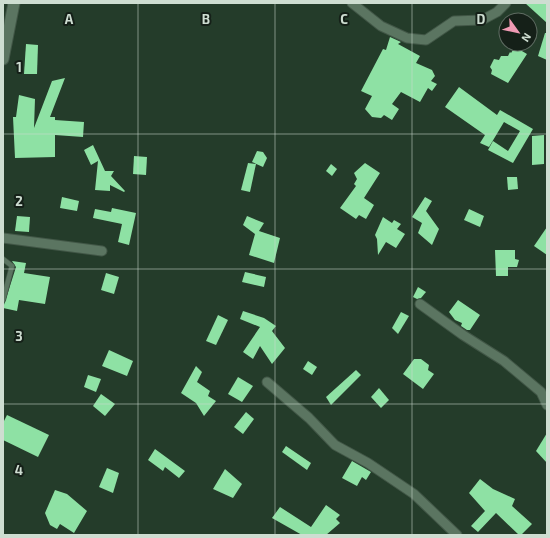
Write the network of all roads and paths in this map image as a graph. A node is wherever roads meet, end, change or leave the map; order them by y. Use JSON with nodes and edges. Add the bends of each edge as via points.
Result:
{"nodes":[{"id":1,"x":14,"y":3,"type":"edge"},
{"id":2,"x":352,"y":3,"type":"edge"},
{"id":3,"x":506,"y":3,"type":"edge"},
{"id":4,"x":3,"y":59,"type":"edge"},
{"id":5,"x":3,"y":238,"type":"edge"},
{"id":6,"x":102,"y":251,"type":"dead end"},
{"id":7,"x":3,"y":259,"type":"edge"},
{"id":8,"x":3,"y":300,"type":"edge"},
{"id":9,"x":420,"y":304,"type":"dead end"},
{"id":10,"x":267,"y":382,"type":"dead end"},
{"id":11,"x":547,"y":405,"type":"edge"},
{"id":12,"x":457,"y":535,"type":"edge"}],
"edges":[{"from":1,"to":4,"type":"street"},
{"from":2,"to":3,"type":"street","via":[[381,26],[407,38],[426,40],[454,21],[482,20],[497,12]]},
{"from":5,"to":6,"type":"street"},
{"from":7,"to":8,"type":"lane","via":[[12,266]]},
{"from":9,"to":11,"type":"street","via":[[504,361],[541,392]]},
{"from":10,"to":12,"type":"street","via":[[310,418],[335,445],[368,463],[414,494]]}]}
